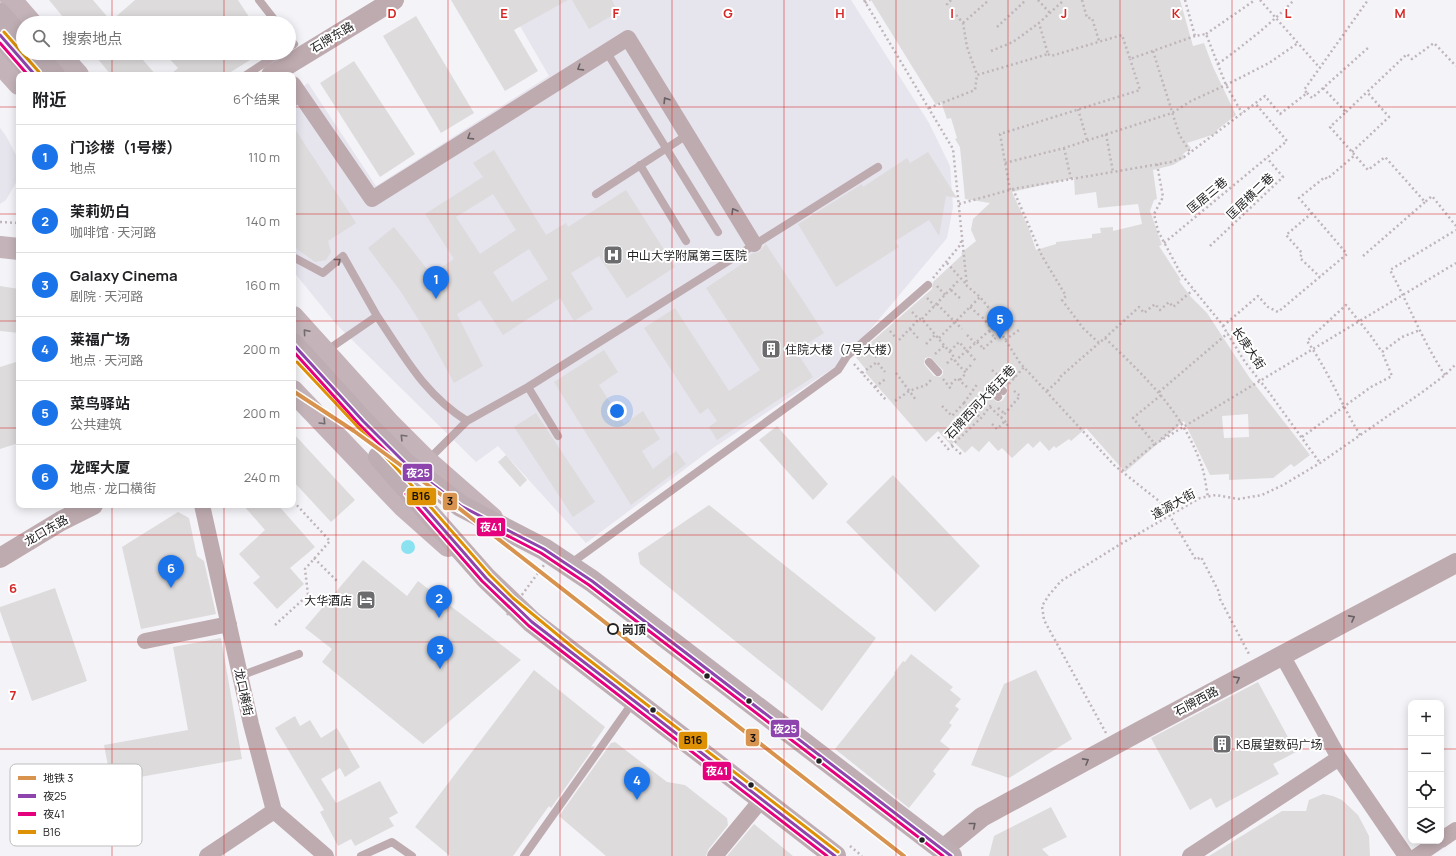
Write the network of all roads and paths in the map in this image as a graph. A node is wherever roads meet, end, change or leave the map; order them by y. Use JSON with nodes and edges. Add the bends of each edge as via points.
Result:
{"nodes":[{"id":1,"x":259,"y":0,"type":"edge"},
{"id":2,"x":394,"y":0,"type":"edge"},
{"id":3,"x":870,"y":0,"type":"edge"},
{"id":4,"x":951,"y":0,"type":"edge"},
{"id":5,"x":989,"y":0,"type":"edge"},
{"id":6,"x":1026,"y":0,"type":"edge"},
{"id":7,"x":1038,"y":0,"type":"edge"},
{"id":8,"x":1064,"y":0,"type":"edge"},
{"id":9,"x":1082,"y":0,"type":"edge"},
{"id":10,"x":1185,"y":0,"type":"edge"},
{"id":11,"x":1255,"y":0,"type":"edge"},
{"id":12,"x":1260,"y":0,"type":"edge"},
{"id":13,"x":1294,"y":0,"type":"edge"},
{"id":14,"x":1368,"y":0,"type":"edge"},
{"id":15,"x":865,"y":1,"type":"edge"},
{"id":16,"x":12,"y":5,"type":"edge"},
{"id":17,"x":1050,"y":13,"type":"junction"},
{"id":18,"x":24,"y":16,"type":"edge"},
{"id":19,"x":272,"y":16,"type":"edge"},
{"id":20,"x":16,"y":18,"type":"edge"},
{"id":21,"x":1277,"y":18,"type":"junction"},
{"id":22,"x":963,"y":23,"type":"junction"},
{"id":23,"x":1039,"y":23,"type":"junction"},
{"id":24,"x":997,"y":27,"type":"dead end"},
{"id":25,"x":1206,"y":34,"type":"junction"},
{"id":26,"x":0,"y":35,"type":"edge"},
{"id":27,"x":1195,"y":36,"type":"junction"},
{"id":28,"x":1099,"y":41,"type":"junction"},
{"id":29,"x":1298,"y":43,"type":"junction"},
{"id":30,"x":1369,"y":47,"type":"dead end"},
{"id":31,"x":606,"y":51,"type":"junction"},
{"id":32,"x":991,"y":51,"type":"dead end"},
{"id":33,"x":1153,"y":51,"type":"junction"},
{"id":34,"x":16,"y":53,"type":"edge"},
{"id":35,"x":1048,"y":54,"type":"junction"},
{"id":36,"x":1130,"y":59,"type":"junction"},
{"id":37,"x":22,"y":60,"type":"edge"},
{"id":38,"x":46,"y":60,"type":"edge"},
{"id":39,"x":62,"y":60,"type":"edge"},
{"id":40,"x":0,"y":63,"type":"edge"},
{"id":41,"x":1218,"y":64,"type":"junction"},
{"id":42,"x":1456,"y":66,"type":"edge"},
{"id":43,"x":1319,"y":67,"type":"junction"},
{"id":44,"x":32,"y":72,"type":"edge"},
{"id":45,"x":66,"y":72,"type":"edge"},
{"id":46,"x":68,"y":72,"type":"edge"},
{"id":47,"x":296,"y":72,"type":"edge"},
{"id":48,"x":977,"y":74,"type":"junction"},
{"id":49,"x":16,"y":81,"type":"edge"},
{"id":50,"x":1226,"y":85,"type":"junction"},
{"id":51,"x":1323,"y":88,"type":"junction"},
{"id":52,"x":296,"y":92,"type":"edge"},
{"id":53,"x":1367,"y":92,"type":"junction"},
{"id":54,"x":1307,"y":93,"type":"junction"},
{"id":55,"x":1255,"y":103,"type":"junction"},
{"id":56,"x":929,"y":108,"type":"junction"},
{"id":57,"x":1078,"y":109,"type":"junction"},
{"id":58,"x":1242,"y":112,"type":"junction"},
{"id":59,"x":1346,"y":112,"type":"junction"},
{"id":60,"x":1172,"y":113,"type":"junction"},
{"id":61,"x":687,"y":134,"type":"junction"},
{"id":62,"x":1106,"y":134,"type":"junction"},
{"id":63,"x":1087,"y":140,"type":"junction"},
{"id":64,"x":666,"y":148,"type":"junction"},
{"id":65,"x":1064,"y":148,"type":"junction"},
{"id":66,"x":1190,"y":152,"type":"junction"},
{"id":67,"x":1352,"y":152,"type":"junction"},
{"id":68,"x":1355,"y":155,"type":"junction"},
{"id":69,"x":1267,"y":158,"type":"junction"},
{"id":70,"x":1005,"y":163,"type":"junction"},
{"id":71,"x":1157,"y":164,"type":"junction"},
{"id":72,"x":640,"y":165,"type":"junction"},
{"id":73,"x":878,"y":167,"type":"dead end"},
{"id":74,"x":1113,"y":172,"type":"junction"},
{"id":75,"x":1071,"y":179,"type":"junction"},
{"id":76,"x":1011,"y":189,"type":"junction"},
{"id":77,"x":596,"y":194,"type":"dead end"},
{"id":78,"x":1425,"y":202,"type":"junction"},
{"id":79,"x":959,"y":204,"type":"junction"},
{"id":80,"x":1312,"y":213,"type":"junction"},
{"id":81,"x":0,"y":222,"type":"edge"},
{"id":82,"x":16,"y":223,"type":"edge"},
{"id":83,"x":1456,"y":226,"type":"edge"},
{"id":84,"x":1456,"y":230,"type":"edge"},
{"id":85,"x":718,"y":232,"type":"dead end"},
{"id":86,"x":0,"y":236,"type":"edge"},
{"id":87,"x":16,"y":238,"type":"edge"},
{"id":88,"x":686,"y":241,"type":"dead end"},
{"id":89,"x":1164,"y":242,"type":"junction"},
{"id":90,"x":754,"y":244,"type":"junction"},
{"id":91,"x":1210,"y":246,"type":"dead end"},
{"id":92,"x":0,"y":247,"type":"edge"},
{"id":93,"x":16,"y":249,"type":"edge"},
{"id":94,"x":1363,"y":256,"type":"dead end"},
{"id":95,"x":296,"y":259,"type":"edge"},
{"id":96,"x":946,"y":263,"type":"junction"},
{"id":97,"x":1456,"y":263,"type":"edge"},
{"id":98,"x":1320,"y":276,"type":"junction"},
{"id":99,"x":960,"y":279,"type":"junction"},
{"id":100,"x":928,"y":285,"type":"joint"},
{"id":101,"x":967,"y":286,"type":"junction"},
{"id":102,"x":952,"y":290,"type":"junction"},
{"id":103,"x":1193,"y":290,"type":"junction"},
{"id":104,"x":1404,"y":294,"type":"junction"},
{"id":105,"x":980,"y":297,"type":"junction"},
{"id":106,"x":962,"y":300,"type":"dead end"},
{"id":107,"x":937,"y":304,"type":"junction"},
{"id":108,"x":906,"y":306,"type":"junction"},
{"id":109,"x":970,"y":307,"type":"junction"},
{"id":110,"x":377,"y":316,"type":"junction"},
{"id":111,"x":920,"y":319,"type":"junction"},
{"id":112,"x":296,"y":320,"type":"edge"},
{"id":113,"x":955,"y":321,"type":"junction"},
{"id":114,"x":1007,"y":321,"type":"dead end"},
{"id":115,"x":1360,"y":321,"type":"junction"},
{"id":116,"x":1000,"y":322,"type":"junction"},
{"id":117,"x":1001,"y":326,"type":"junction"},
{"id":118,"x":1223,"y":326,"type":"junction"},
{"id":119,"x":910,"y":329,"type":"junction"},
{"id":120,"x":992,"y":329,"type":"junction"},
{"id":121,"x":962,"y":330,"type":"dead end"},
{"id":122,"x":1019,"y":330,"type":"dead end"},
{"id":123,"x":1420,"y":330,"type":"junction"},
{"id":124,"x":990,"y":331,"type":"junction"},
{"id":125,"x":1001,"y":333,"type":"junction"},
{"id":126,"x":1228,"y":333,"type":"junction"},
{"id":127,"x":936,"y":334,"type":"junction"},
{"id":128,"x":967,"y":335,"type":"dead end"},
{"id":129,"x":918,"y":338,"type":"dead end"},
{"id":130,"x":939,"y":338,"type":"junction"},
{"id":131,"x":995,"y":338,"type":"junction"},
{"id":132,"x":1105,"y":338,"type":"junction"},
{"id":133,"x":899,"y":340,"type":"dead end"},
{"id":134,"x":1005,"y":340,"type":"junction"},
{"id":135,"x":976,"y":343,"type":"junction"},
{"id":136,"x":1100,"y":343,"type":"junction"},
{"id":137,"x":926,"y":344,"type":"dead end"},
{"id":138,"x":945,"y":345,"type":"junction"},
{"id":139,"x":296,"y":348,"type":"edge"},
{"id":140,"x":1313,"y":349,"type":"junction"},
{"id":141,"x":950,"y":351,"type":"junction"},
{"id":142,"x":968,"y":351,"type":"junction"},
{"id":143,"x":324,"y":352,"type":"junction"},
{"id":144,"x":1382,"y":352,"type":"junction"},
{"id":145,"x":935,"y":354,"type":"dead end"},
{"id":146,"x":847,"y":356,"type":"junction"},
{"id":147,"x":955,"y":358,"type":"junction"},
{"id":148,"x":929,"y":362,"type":"dead end"},
{"id":149,"x":1456,"y":364,"type":"edge"},
{"id":150,"x":1024,"y":367,"type":"junction"},
{"id":151,"x":296,"y":368,"type":"edge"},
{"id":152,"x":966,"y":370,"type":"dead end"},
{"id":153,"x":992,"y":370,"type":"dead end"},
{"id":154,"x":885,"y":372,"type":"dead end"},
{"id":155,"x":938,"y":372,"type":"junction"},
{"id":156,"x":862,"y":373,"type":"junction"},
{"id":157,"x":896,"y":373,"type":"dead end"},
{"id":158,"x":1445,"y":375,"type":"junction"},
{"id":159,"x":887,"y":378,"type":"dead end"},
{"id":160,"x":1015,"y":378,"type":"junction"},
{"id":161,"x":960,"y":380,"type":"junction"},
{"id":162,"x":1260,"y":381,"type":"junction"},
{"id":163,"x":978,"y":383,"type":"dead end"},
{"id":164,"x":950,"y":384,"type":"dead end"},
{"id":165,"x":528,"y":387,"type":"junction"},
{"id":166,"x":874,"y":387,"type":"junction"},
{"id":167,"x":967,"y":387,"type":"dead end"},
{"id":168,"x":999,"y":390,"type":"junction"},
{"id":169,"x":909,"y":391,"type":"junction"},
{"id":170,"x":1047,"y":391,"type":"junction"},
{"id":171,"x":1160,"y":393,"type":"junction"},
{"id":172,"x":296,"y":396,"type":"edge"},
{"id":173,"x":334,"y":400,"type":"junction"},
{"id":174,"x":886,"y":400,"type":"dead end"},
{"id":175,"x":916,"y":400,"type":"dead end"},
{"id":176,"x":895,"y":401,"type":"dead end"},
{"id":177,"x":964,"y":403,"type":"junction"},
{"id":178,"x":942,"y":406,"type":"dead end"},
{"id":179,"x":990,"y":407,"type":"junction"},
{"id":180,"x":1342,"y":407,"type":"junction"},
{"id":181,"x":981,"y":418,"type":"junction"},
{"id":182,"x":1001,"y":418,"type":"junction"},
{"id":183,"x":467,"y":421,"type":"junction"},
{"id":184,"x":1005,"y":421,"type":"junction"},
{"id":185,"x":1181,"y":422,"type":"junction"},
{"id":186,"x":992,"y":424,"type":"dead end"},
{"id":187,"x":1005,"y":427,"type":"dead end"},
{"id":188,"x":1183,"y":427,"type":"junction"},
{"id":189,"x":1360,"y":435,"type":"junction"},
{"id":190,"x":558,"y":436,"type":"dead end"},
{"id":191,"x":938,"y":437,"type":"dead end"},
{"id":192,"x":1302,"y":437,"type":"junction"},
{"id":193,"x":1155,"y":444,"type":"junction"},
{"id":194,"x":952,"y":446,"type":"junction"},
{"id":195,"x":962,"y":455,"type":"dead end"},
{"id":196,"x":427,"y":461,"type":"junction"},
{"id":197,"x":1320,"y":463,"type":"junction"},
{"id":198,"x":1122,"y":471,"type":"junction"},
{"id":199,"x":1208,"y":497,"type":"junction"},
{"id":200,"x":296,"y":504,"type":"edge"},
{"id":201,"x":87,"y":508,"type":"edge"},
{"id":202,"x":203,"y":508,"type":"edge"},
{"id":203,"x":1170,"y":516,"type":"junction"},
{"id":204,"x":505,"y":529,"type":"junction"},
{"id":205,"x":565,"y":556,"type":"junction"},
{"id":206,"x":0,"y":558,"type":"edge"},
{"id":207,"x":314,"y":558,"type":"junction"},
{"id":208,"x":1456,"y":563,"type":"edge"},
{"id":209,"x":486,"y":578,"type":"junction"},
{"id":210,"x":337,"y":581,"type":"dead end"},
{"id":211,"x":507,"y":615,"type":"dead end"},
{"id":212,"x":229,"y":624,"type":"junction"},
{"id":213,"x":275,"y":625,"type":"dead end"},
{"id":214,"x":145,"y":641,"type":"dead end"},
{"id":215,"x":299,"y":654,"type":"dead end"},
{"id":216,"x":1282,"y":655,"type":"junction"},
{"id":217,"x":1257,"y":669,"type":"junction"},
{"id":218,"x":240,"y":676,"type":"junction"},
{"id":219,"x":634,"y":702,"type":"junction"},
{"id":220,"x":1113,"y":746,"type":"junction"},
{"id":221,"x":1339,"y":758,"type":"junction"},
{"id":222,"x":762,"y":799,"type":"junction"},
{"id":223,"x":274,"y":811,"type":"junction"},
{"id":224,"x":1456,"y":830,"type":"edge"},
{"id":225,"x":1444,"y":838,"type":"edge"},
{"id":226,"x":1434,"y":844,"type":"edge"},
{"id":227,"x":947,"y":853,"type":"edge"},
{"id":228,"x":207,"y":856,"type":"edge"},
{"id":229,"x":326,"y":856,"type":"edge"},
{"id":230,"x":361,"y":856,"type":"edge"},
{"id":231,"x":412,"y":856,"type":"edge"},
{"id":232,"x":524,"y":856,"type":"edge"},
{"id":233,"x":714,"y":856,"type":"edge"},
{"id":234,"x":835,"y":856,"type":"edge"},
{"id":235,"x":1190,"y":856,"type":"edge"},
{"id":236,"x":1406,"y":856,"type":"edge"},
{"id":237,"x":1417,"y":856,"type":"edge"}],
"edges":[{"from":1,"to":19,"type":"lane"},
{"from":2,"to":47,"type":"street","name":"石牌东路"},
{"from":3,"to":15,"type":"path"},
{"from":4,"to":22,"type":"path","via":[[947,4]]},
{"from":5,"to":22,"type":"path"},
{"from":6,"to":24,"type":"path"},
{"from":7,"to":17,"type":"path"},
{"from":8,"to":17,"type":"path"},
{"from":9,"to":28,"type":"path","via":[[1087,18],[1092,18]]},
{"from":10,"to":27,"type":"path"},
{"from":11,"to":25,"type":"path"},
{"from":12,"to":21,"type":"path"},
{"from":13,"to":21,"type":"path"},
{"from":14,"to":43,"type":"path"},
{"from":15,"to":56,"type":"path"},
{"from":16,"to":18,"type":"main road"},
{"from":16,"to":20,"type":"highway"},
{"from":17,"to":23,"type":"path"},
{"from":21,"to":29,"type":"path"},
{"from":21,"to":41,"type":"path"},
{"from":22,"to":48,"type":"path","via":[[967,47]]},
{"from":23,"to":32,"type":"path","via":[[1012,42]]},
{"from":23,"to":35,"type":"path"},
{"from":25,"to":27,"type":"path"},
{"from":25,"to":41,"type":"path"},
{"from":26,"to":34,"type":"highway"},
{"from":27,"to":33,"type":"path"},
{"from":28,"to":35,"type":"path","via":[[1051,56]]},
{"from":28,"to":36,"type":"path","via":[[1122,35]]},
{"from":29,"to":43,"type":"path"},
{"from":29,"to":50,"type":"path","via":[[1268,63]]},
{"from":30,"to":51,"type":"path"},
{"from":31,"to":52,"type":"street","one_way":true,"via":[[372,199]]},
{"from":61,"to":31,"type":"street","one_way":true,"via":[[628,38]]},
{"from":31,"to":64,"type":"lane"},
{"from":33,"to":36,"type":"path"},
{"from":33,"to":60,"type":"path"},
{"from":35,"to":48,"type":"path"},
{"from":36,"to":57,"type":"path","via":[[1140,90]]},
{"from":37,"to":44,"type":"highway"},
{"from":38,"to":45,"type":"highway"},
{"from":39,"to":46,"type":"main road"},
{"from":40,"to":49,"type":"main road"},
{"from":41,"to":50,"type":"path"},
{"from":42,"to":53,"type":"path","via":[[1434,44],[1412,59],[1407,54]]},
{"from":43,"to":54,"type":"path","via":[[1304,90]]},
{"from":48,"to":56,"type":"path","via":[[975,90]]},
{"from":50,"to":58,"type":"path"},
{"from":50,"to":60,"type":"path"},
{"from":51,"to":54,"type":"path","via":[[1312,98]]},
{"from":51,"to":59,"type":"path"},
{"from":53,"to":59,"type":"path"},
{"from":53,"to":67,"type":"path","via":[[1389,117]]},
{"from":54,"to":55,"type":"path","via":[[1280,114],[1265,96]]},
{"from":55,"to":58,"type":"path"},
{"from":55,"to":69,"type":"path","name":"匡居三巷","via":[[1287,141]]},
{"from":56,"to":79,"type":"path","via":[[953,149]]},
{"from":57,"to":63,"type":"path"},
{"from":57,"to":70,"type":"path","via":[[1000,134]]},
{"from":58,"to":66,"type":"path"},
{"from":59,"to":67,"type":"path","via":[[1330,127]]},
{"from":60,"to":62,"type":"path"},
{"from":60,"to":66,"type":"path","via":[[1179,134]]},
{"from":61,"to":64,"type":"lane"},
{"from":90,"to":61,"type":"street","one_way":true},
{"from":62,"to":63,"type":"path"},
{"from":62,"to":74,"type":"path"},
{"from":63,"to":65,"type":"path"},
{"from":64,"to":72,"type":"lane"},
{"from":64,"to":85,"type":"lane"},
{"from":65,"to":70,"type":"path"},
{"from":65,"to":75,"type":"path"},
{"from":66,"to":71,"type":"path","via":[[1171,162]]},
{"from":67,"to":68,"type":"path"},
{"from":68,"to":78,"type":"path","via":[[1368,170],[1385,157]]},
{"from":68,"to":80,"type":"path","via":[[1299,198]]},
{"from":69,"to":89,"type":"path","name":"匡居三巷"},
{"from":69,"to":91,"type":"path","name":"匡居横二巷","via":[[1283,177]]},
{"from":70,"to":76,"type":"path"},
{"from":71,"to":74,"type":"path"},
{"from":71,"to":89,"type":"path","via":[[1162,197],[1154,214]]},
{"from":72,"to":77,"type":"lane"},
{"from":72,"to":88,"type":"lane"},
{"from":73,"to":90,"type":"lane"},
{"from":74,"to":75,"type":"path"},
{"from":75,"to":76,"type":"path"},
{"from":76,"to":79,"type":"path"},
{"from":76,"to":136,"type":"path","via":[[1042,256],[1066,296],[1062,300],[1083,328]]},
{"from":78,"to":83,"type":"path","via":[[1432,196]]},
{"from":78,"to":94,"type":"path"},
{"from":79,"to":96,"type":"path","via":[[961,244]]},
{"from":79,"to":101,"type":"path"},
{"from":80,"to":98,"type":"path","via":[[1347,254]]},
{"from":80,"to":98,"type":"path","via":[[1286,235],[1302,253],[1300,258]]},
{"from":81,"to":82,"type":"path"},
{"from":84,"to":104,"type":"path","via":[[1390,270]]},
{"from":86,"to":87,"type":"main road"},
{"from":89,"to":103,"type":"path","name":"长庚大街"},
{"from":90,"to":165,"type":"lane"},
{"from":92,"to":93,"type":"main road"},
{"from":95,"to":110,"type":"lane","one_way":true,"via":[[323,273],[344,256]]},
{"from":96,"to":99,"type":"path"},
{"from":96,"to":100,"type":"path"},
{"from":97,"to":104,"type":"path"},
{"from":98,"to":118,"type":"path","via":[[1278,312],[1268,307],[1258,296]]},
{"from":99,"to":101,"type":"path"},
{"from":99,"to":102,"type":"path"},
{"from":100,"to":108,"type":"lane"},
{"from":101,"to":105,"type":"path"},
{"from":102,"to":106,"type":"path"},
{"from":102,"to":107,"type":"path"},
{"from":103,"to":118,"type":"path","name":"长庚大街"},
{"from":103,"to":132,"type":"path","via":[[1173,307],[1169,302],[1160,310],[1155,304],[1144,313],[1139,308]]},
{"from":104,"to":115,"type":"path"},
{"from":104,"to":123,"type":"path"},
{"from":105,"to":109,"type":"path"},
{"from":105,"to":116,"type":"path"},
{"from":107,"to":111,"type":"path"},
{"from":107,"to":113,"type":"path"},
{"from":108,"to":111,"type":"path"},
{"from":108,"to":146,"type":"lane"},
{"from":109,"to":113,"type":"path"},
{"from":109,"to":120,"type":"path"},
{"from":110,"to":143,"type":"lane"},
{"from":110,"to":183,"type":"lane","via":[[422,384],[451,412]]},
{"from":111,"to":119,"type":"path"},
{"from":111,"to":127,"type":"path"},
{"from":143,"to":112,"type":"main road","one_way":true},
{"from":113,"to":121,"type":"path"},
{"from":113,"to":130,"type":"path"},
{"from":114,"to":117,"type":"path"},
{"from":115,"to":140,"type":"path"},
{"from":115,"to":140,"type":"path","via":[[1346,305],[1307,341]]},
{"from":115,"to":144,"type":"path"},
{"from":116,"to":117,"type":"path"},
{"from":116,"to":120,"type":"path"},
{"from":117,"to":125,"type":"path"},
{"from":118,"to":126,"type":"path","name":"长庚大街"},
{"from":119,"to":129,"type":"path"},
{"from":119,"to":133,"type":"path"},
{"from":120,"to":124,"type":"path"},
{"from":122,"to":134,"type":"path"},
{"from":123,"to":144,"type":"path","via":[[1402,337]]},
{"from":123,"to":158,"type":"path"},
{"from":124,"to":131,"type":"path"},
{"from":124,"to":135,"type":"path"},
{"from":125,"to":131,"type":"path"},
{"from":125,"to":134,"type":"path"},
{"from":126,"to":162,"type":"path","name":"长庚大街"},
{"from":126,"to":171,"type":"path"},
{"from":127,"to":130,"type":"path"},
{"from":127,"to":137,"type":"path"},
{"from":128,"to":135,"type":"path"},
{"from":130,"to":138,"type":"path"},
{"from":131,"to":135,"type":"path","via":[[982,348]]},
{"from":132,"to":136,"type":"path"},
{"from":132,"to":171,"type":"path"},
{"from":134,"to":150,"type":"path"},
{"from":135,"to":142,"type":"path"},
{"from":136,"to":170,"type":"path"},
{"from":138,"to":141,"type":"path"},
{"from":138,"to":145,"type":"path"},
{"from":139,"to":173,"type":"highway"},
{"from":140,"to":162,"type":"path"},
{"from":140,"to":180,"type":"path"},
{"from":141,"to":142,"type":"path","via":[[959,342]]},
{"from":141,"to":147,"type":"path"},
{"from":142,"to":147,"type":"path"},
{"from":142,"to":152,"type":"path","via":[[975,362]]},
{"from":196,"to":143,"type":"main road","one_way":true},
{"from":144,"to":180,"type":"path","via":[[1392,376]]},
{"from":146,"to":156,"type":"path"},
{"from":146,"to":205,"type":"lane","via":[[838,370]]},
{"from":147,"to":155,"type":"path"},
{"from":147,"to":161,"type":"path","via":[[966,373]]},
{"from":148,"to":155,"type":"lane"},
{"from":149,"to":158,"type":"path","name":"逢源大街"},
{"from":150,"to":160,"type":"path","name":"石牌西河大街五巷"},
{"from":150,"to":170,"type":"path"},
{"from":151,"to":173,"type":"highway"},
{"from":153,"to":160,"type":"path","via":[[1000,377],[1005,371]]},
{"from":154,"to":156,"type":"path","via":[[877,362]]},
{"from":155,"to":169,"type":"path","via":[[926,385]]},
{"from":156,"to":166,"type":"path"},
{"from":157,"to":169,"type":"path"},
{"from":158,"to":189,"type":"path","name":"逢源大街"},
{"from":159,"to":166,"type":"path"},
{"from":160,"to":168,"type":"path","name":"石牌西河大街五巷"},
{"from":161,"to":164,"type":"path","via":[[957,378]]},
{"from":161,"to":167,"type":"path"},
{"from":162,"to":188,"type":"path"},
{"from":162,"to":192,"type":"path","name":"长庚大街"},
{"from":163,"to":177,"type":"path"},
{"from":165,"to":183,"type":"lane"},
{"from":165,"to":190,"type":"lane"},
{"from":166,"to":174,"type":"path"},
{"from":168,"to":179,"type":"path","name":"石牌西河大街五巷"},
{"from":168,"to":182,"type":"path","via":[[1020,396]]},
{"from":169,"to":175,"type":"path"},
{"from":169,"to":176,"type":"path"},
{"from":170,"to":198,"type":"path"},
{"from":171,"to":185,"type":"path"},
{"from":171,"to":193,"type":"path","via":[[1133,418]]},
{"from":172,"to":209,"type":"main road","one_way":true,"via":[[413,515]]},
{"from":173,"to":204,"type":"highway","via":[[406,464],[460,506]]},
{"from":173,"to":209,"type":"highway"},
{"from":177,"to":178,"type":"path","via":[[952,416]]},
{"from":177,"to":181,"type":"path"},
{"from":179,"to":181,"type":"path","name":"石牌西河大街五巷"},
{"from":179,"to":182,"type":"path"},
{"from":180,"to":189,"type":"path"},
{"from":180,"to":192,"type":"path"},
{"from":181,"to":194,"type":"path","name":"石牌西河大街五巷"},
{"from":182,"to":184,"type":"path"},
{"from":183,"to":196,"type":"lane"},
{"from":184,"to":186,"type":"path","via":[[997,429]]},
{"from":184,"to":187,"type":"path","via":[[1008,424]]},
{"from":185,"to":188,"type":"path"},
{"from":185,"to":193,"type":"path"},
{"from":188,"to":193,"type":"path"},
{"from":188,"to":199,"type":"path","via":[[1202,467]]},
{"from":189,"to":197,"type":"path","name":"逢源大街"},
{"from":191,"to":194,"type":"path","name":"石牌西河大街五巷","via":[[948,449]]},
{"from":192,"to":197,"type":"path","name":"长庚大街"},
{"from":193,"to":198,"type":"path"},
{"from":194,"to":195,"type":"path"},
{"from":196,"to":204,"type":"main road"},
{"from":197,"to":199,"type":"path","name":"逢源大街","via":[[1262,495],[1238,499],[1216,495]]},
{"from":198,"to":203,"type":"path","via":[[1159,502]]},
{"from":199,"to":203,"type":"path","name":"逢源大街","via":[[1200,498]]},
{"from":200,"to":207,"type":"path","via":[[330,541]]},
{"from":201,"to":206,"type":"street","name":"龙口东路"},
{"from":202,"to":212,"type":"street","name":"龙口横街"},
{"from":203,"to":217,"type":"path","via":[[1196,560],[1201,557]]},
{"from":203,"to":220,"type":"path","name":"逢源大街","via":[[1061,581],[1042,606],[1044,620]]},
{"from":204,"to":205,"type":"highway","via":[[544,549]]},
{"from":205,"to":211,"type":"path","bridge":true,"via":[[544,565]]},
{"from":205,"to":227,"type":"highway"},
{"from":207,"to":210,"type":"path"},
{"from":207,"to":213,"type":"path","via":[[305,568],[308,595]]},
{"from":216,"to":208,"type":"street","name":"石牌西路","one_way":true},
{"from":209,"to":219,"type":"highway","via":[[532,622]]},
{"from":212,"to":214,"type":"street"},
{"from":212,"to":218,"type":"street","name":"龙口横街"},
{"from":215,"to":218,"type":"lane"},
{"from":216,"to":217,"type":"street","name":"石牌西路"},
{"from":216,"to":221,"type":"street"},
{"from":220,"to":217,"type":"street","name":"石牌西路","one_way":true},
{"from":218,"to":223,"type":"street","name":"龙口横街"},
{"from":219,"to":222,"type":"highway"},
{"from":219,"to":232,"type":"lane"},
{"from":227,"to":220,"type":"street","name":"石牌西路","one_way":true,"via":[[982,817]]},
{"from":221,"to":235,"type":"street"},
{"from":221,"to":236,"type":"street"},
{"from":222,"to":233,"type":"street"},
{"from":222,"to":234,"type":"highway"},
{"from":223,"to":228,"type":"street"},
{"from":223,"to":229,"type":"street"},
{"from":224,"to":225,"type":"street"},
{"from":226,"to":237,"type":"street"},
{"from":230,"to":231,"type":"lane","via":[[392,842]]}]}
